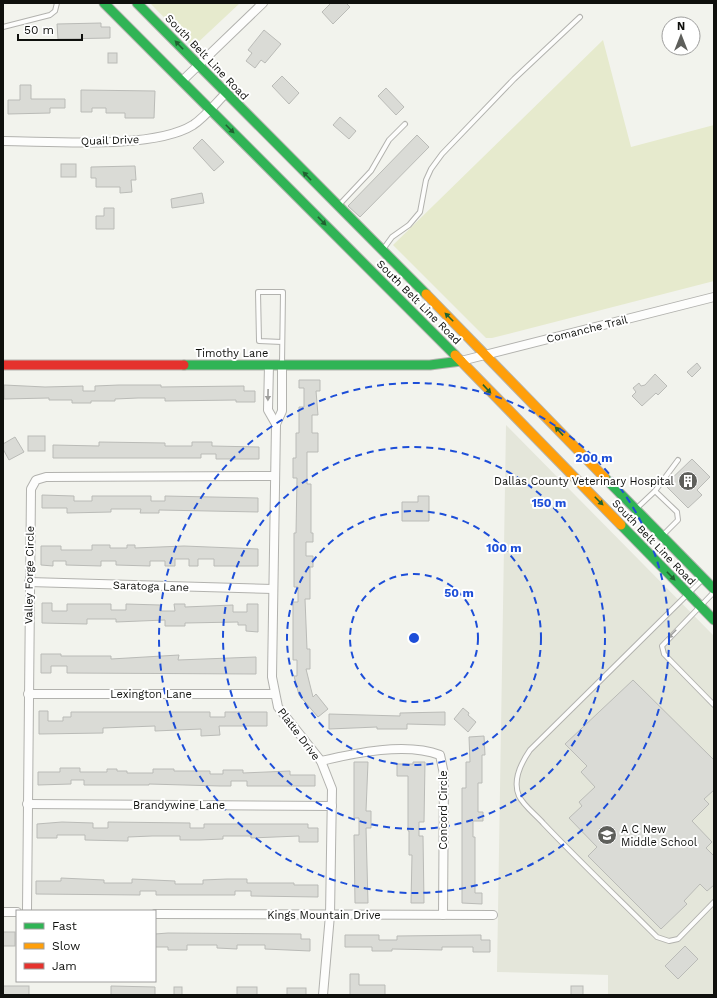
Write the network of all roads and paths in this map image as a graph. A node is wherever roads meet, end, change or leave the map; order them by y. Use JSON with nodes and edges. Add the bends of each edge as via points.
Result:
{"nodes":[{"id":1,"x":57,"y":3,"type":"edge"},
{"id":2,"x":104,"y":3,"type":"edge"},
{"id":3,"x":137,"y":3,"type":"edge"},
{"id":4,"x":263,"y":3,"type":"edge"},
{"id":5,"x":580,"y":17,"type":"dead end"},
{"id":6,"x":3,"y":27,"type":"edge"},
{"id":7,"x":199,"y":66,"type":"junction"},
{"id":8,"x":183,"y":80,"type":"junction"},
{"id":9,"x":226,"y":93,"type":"junction"},
{"id":10,"x":210,"y":108,"type":"junction"},
{"id":11,"x":405,"y":124,"type":"dead end"},
{"id":12,"x":3,"y":141,"type":"edge"},
{"id":13,"x":337,"y":206,"type":"junction"},
{"id":14,"x":382,"y":250,"type":"junction"},
{"id":15,"x":714,"y":297,"type":"edge"},
{"id":16,"x":282,"y":342,"type":"junction"},
{"id":17,"x":486,"y":354,"type":"junction"},
{"id":18,"x":461,"y":361,"type":"junction"},
{"id":19,"x":3,"y":365,"type":"edge"},
{"id":20,"x":269,"y":365,"type":"junction"},
{"id":21,"x":282,"y":365,"type":"junction"},
{"id":22,"x":276,"y":424,"type":"junction"},
{"id":23,"x":678,"y":460,"type":"dead end"},
{"id":24,"x":275,"y":476,"type":"junction"},
{"id":25,"x":655,"y":491,"type":"junction"},
{"id":26,"x":636,"y":509,"type":"junction"},
{"id":27,"x":662,"y":536,"type":"junction"},
{"id":28,"x":703,"y":578,"type":"junction"},
{"id":29,"x":29,"y":582,"type":"junction"},
{"id":30,"x":273,"y":589,"type":"junction"},
{"id":31,"x":714,"y":590,"type":"edge"},
{"id":32,"x":688,"y":594,"type":"junction"},
{"id":33,"x":700,"y":606,"type":"junction"},
{"id":34,"x":714,"y":620,"type":"edge"},
{"id":35,"x":28,"y":694,"type":"junction"},
{"id":36,"x":274,"y":694,"type":"junction"},
{"id":37,"x":714,"y":705,"type":"edge"},
{"id":38,"x":320,"y":761,"type":"junction"},
{"id":39,"x":27,"y":804,"type":"junction"},
{"id":40,"x":332,"y":806,"type":"junction"},
{"id":41,"x":714,"y":902,"type":"edge"},
{"id":42,"x":27,"y":910,"type":"edge"},
{"id":43,"x":3,"y":912,"type":"edge"},
{"id":44,"x":16,"y":912,"type":"edge"},
{"id":45,"x":156,"y":914,"type":"edge"},
{"id":46,"x":330,"y":915,"type":"junction"},
{"id":47,"x":443,"y":915,"type":"junction"},
{"id":48,"x":493,"y":915,"type":"dead end"},
{"id":49,"x":323,"y":995,"type":"edge"}],
"edges":[{"from":1,"to":6,"type":"lane","via":[[56,11],[50,16]]},
{"from":2,"to":8,"type":"main road","name":"South Belt Line Road"},
{"from":7,"to":3,"type":"main road","name":"South Belt Line Road","one_way":true},
{"from":4,"to":7,"type":"street"},
{"from":5,"to":14,"type":"lane","via":[[514,79],[442,154],[426,180],[420,212]]},
{"from":7,"to":8,"type":"street"},
{"from":7,"to":9,"type":"main road","name":"South Belt Line Road"},
{"from":8,"to":10,"type":"main road","name":"South Belt Line Road"},
{"from":9,"to":10,"type":"street","name":"Quail Drive"},
{"from":13,"to":9,"type":"main road","name":"South Belt Line Road","one_way":true},
{"from":10,"to":12,"type":"street","name":"Quail Drive","via":[[193,125],[169,135],[133,141]]},
{"from":10,"to":18,"type":"main road","name":"South Belt Line Road","one_way":true},
{"from":11,"to":13,"type":"lane","via":[[389,140],[371,171]]},
{"from":13,"to":14,"type":"main road","name":"South Belt Line Road"},
{"from":17,"to":14,"type":"main road","name":"South Belt Line Road","one_way":true},
{"from":15,"to":17,"type":"street","name":"Comanche Trail"},
{"from":16,"to":16,"type":"lane","via":[[283,292],[258,292],[259,341]]},
{"from":16,"to":21,"type":"lane"},
{"from":17,"to":18,"type":"street","name":"Comanche Trail"},
{"from":26,"to":17,"type":"main road","name":"South Belt Line Road","one_way":true},
{"from":18,"to":21,"type":"main road","name":"Timothy Lane","via":[[430,365]]},
{"from":18,"to":32,"type":"main road","name":"South Belt Line Road","one_way":true},
{"from":19,"to":20,"type":"main road","name":"Timothy Lane"},
{"from":20,"to":21,"type":"main road","name":"Timothy Lane"},
{"from":20,"to":22,"type":"street","name":"Platte Drive","one_way":true,"via":[[268,410]]},
{"from":21,"to":22,"type":"street","name":"Platte Drive","via":[[282,410]]},
{"from":22,"to":24,"type":"street","name":"Platte Drive"},
{"from":23,"to":25,"type":"lane"},
{"from":24,"to":29,"type":"street","name":"Valley Forge Circle","via":[[46,477],[36,480],[31,489]]},
{"from":24,"to":30,"type":"street","name":"Platte Drive"},
{"from":25,"to":26,"type":"lane"},
{"from":25,"to":27,"type":"lane","via":[[677,512],[678,520]]},
{"from":26,"to":27,"type":"main road","name":"South Belt Line Road"},
{"from":27,"to":28,"type":"main road","name":"South Belt Line Road"},
{"from":28,"to":31,"type":"main road","name":"South Belt Line Road"},
{"from":28,"to":32,"type":"lane"},
{"from":29,"to":30,"type":"street","name":"Saratoga Lane"},
{"from":29,"to":35,"type":"street","name":"Valley Forge Circle"},
{"from":30,"to":36,"type":"street","name":"Platte Drive"},
{"from":31,"to":33,"type":"lane"},
{"from":32,"to":33,"type":"main road","name":"South Belt Line Road"},
{"from":32,"to":41,"type":"lane","via":[[530,750],[518,772],[517,787],[519,797],[540,820],[657,937],[669,941],[678,939]]},
{"from":33,"to":34,"type":"main road","name":"South Belt Line Road"},
{"from":33,"to":37,"type":"lane","one_way":true,"via":[[662,646],[664,654]]},
{"from":35,"to":36,"type":"street","name":"Lexington Lane"},
{"from":35,"to":39,"type":"street","name":"Valley Forge Circle"},
{"from":36,"to":38,"type":"street","name":"Platte Drive","via":[[278,707]]},
{"from":38,"to":40,"type":"street","name":"Platte Drive","via":[[332,789]]},
{"from":38,"to":47,"type":"street","name":"Concord Circle","via":[[389,750],[429,750],[440,755],[444,774]]},
{"from":39,"to":40,"type":"street","name":"Brandywine Lane"},
{"from":39,"to":42,"type":"street","name":"Valley Forge Circle"},
{"from":40,"to":46,"type":"street","name":"Platte Drive"},
{"from":43,"to":44,"type":"street"},
{"from":45,"to":46,"type":"street","name":"Kings Mountain Drive"},
{"from":46,"to":47,"type":"street","name":"Kings Mountain Drive"},
{"from":46,"to":49,"type":"street","name":"Platte Drive"},
{"from":47,"to":48,"type":"street","name":"Kings Mountain Drive"}]}
